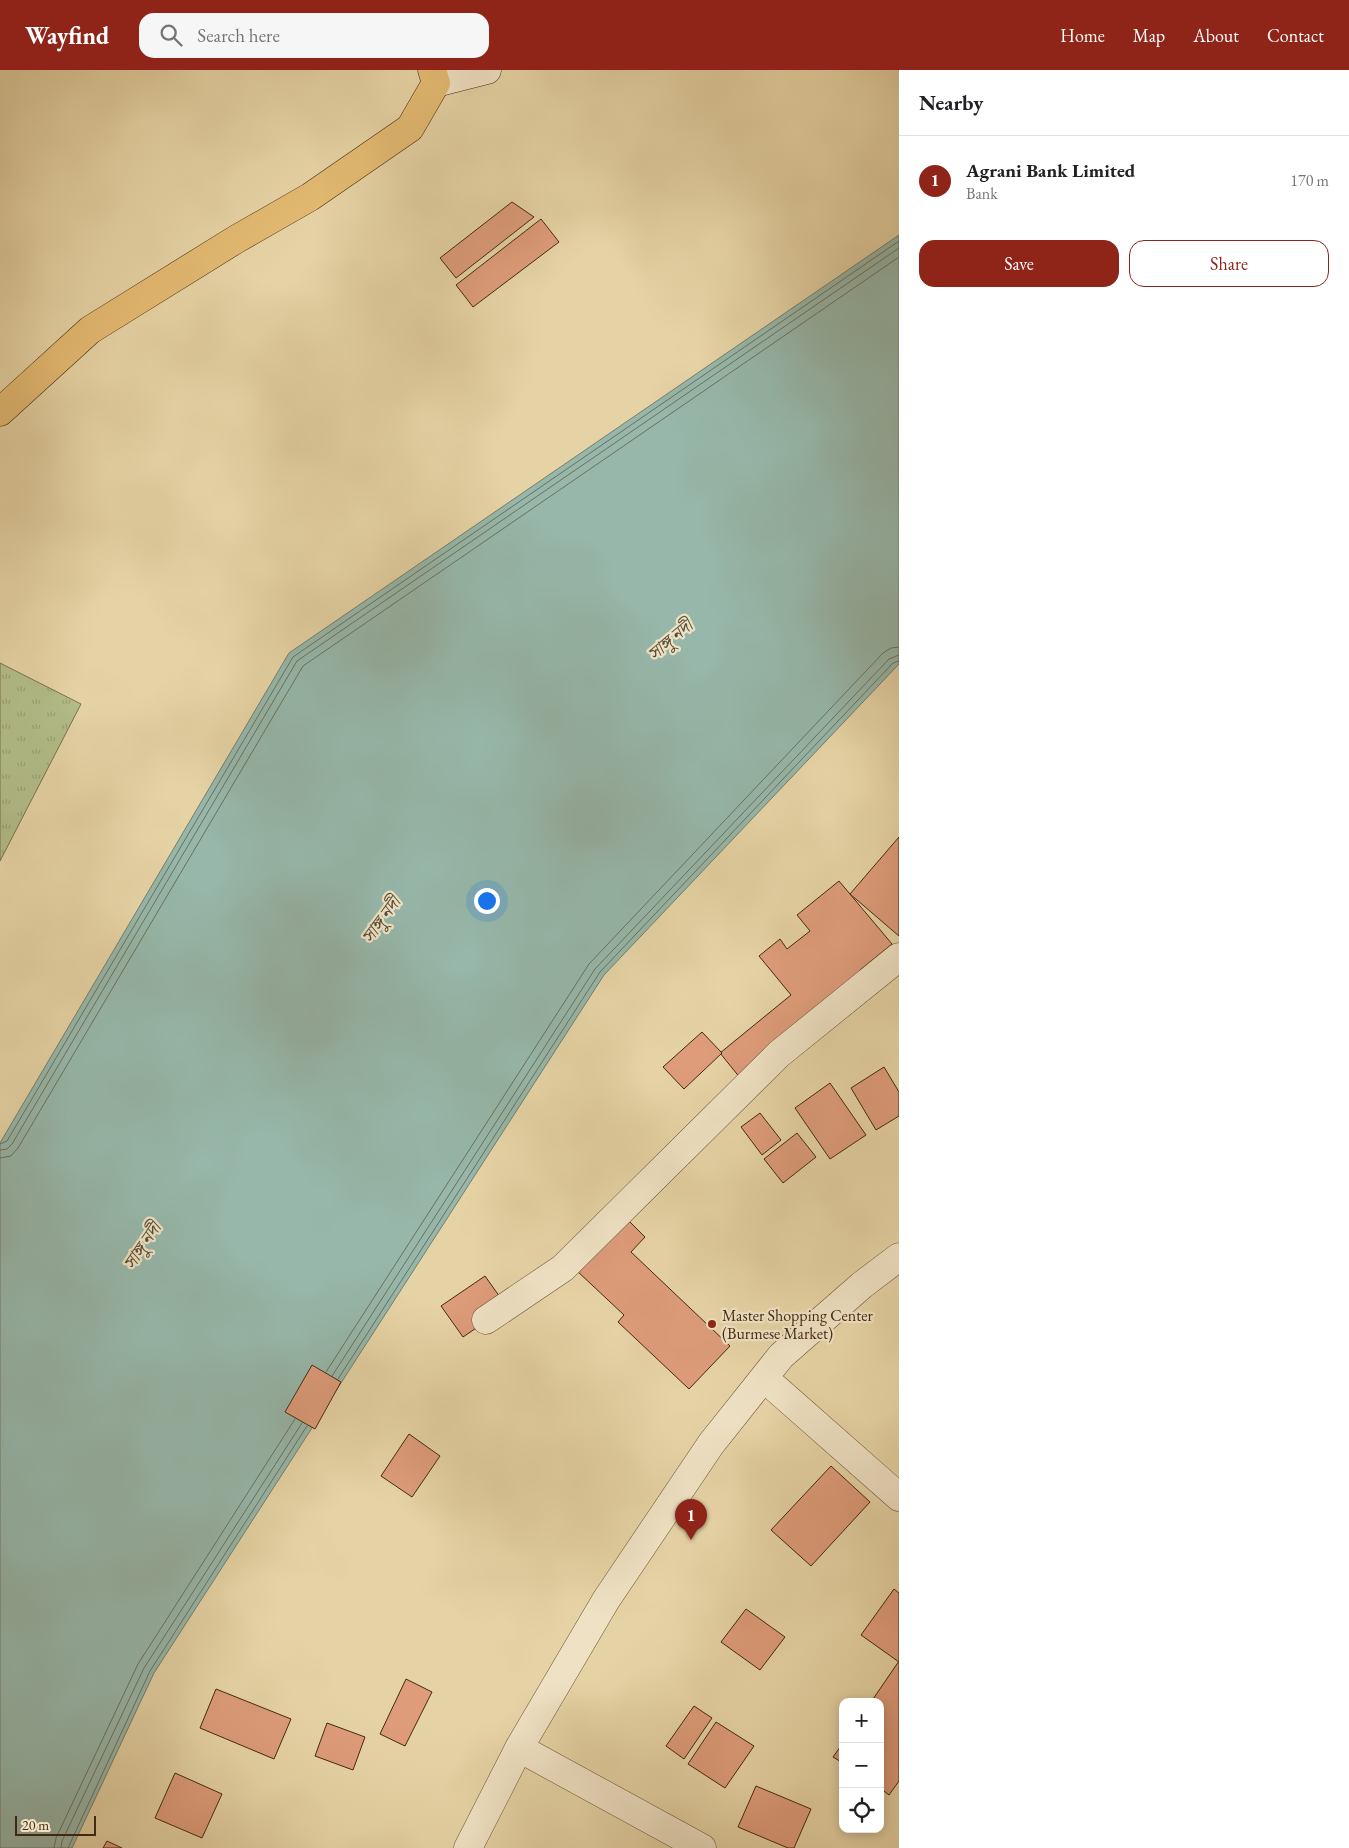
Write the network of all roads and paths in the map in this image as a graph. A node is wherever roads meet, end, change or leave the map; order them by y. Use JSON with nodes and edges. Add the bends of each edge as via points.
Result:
{"nodes":[{"id":1,"x":487,"y":70,"type":"edge"},
{"id":2,"x":434,"y":77,"type":"edge"},
{"id":3,"x":0,"y":412,"type":"edge"},
{"id":4,"x":899,"y":957,"type":"edge"},
{"id":5,"x":899,"y":1258,"type":"edge"},
{"id":6,"x":486,"y":1320,"type":"dead end"},
{"id":7,"x":764,"y":1378,"type":"junction"},
{"id":8,"x":899,"y":1497,"type":"edge"},
{"id":9,"x":519,"y":1748,"type":"junction"},
{"id":10,"x":468,"y":1848,"type":"edge"},
{"id":11,"x":702,"y":1848,"type":"edge"}],
"edges":[{"from":1,"to":2,"type":"street"},
{"from":2,"to":3,"type":"main road","via":[[410,128],[310,197],[90,330]]},
{"from":4,"to":6,"type":"street","via":[[779,1054],[563,1268]]},
{"from":5,"to":7,"type":"street","via":[[862,1285],[781,1356]]},
{"from":7,"to":8,"type":"street"},
{"from":7,"to":9,"type":"street","via":[[711,1444],[606,1600]]},
{"from":9,"to":10,"type":"street"},
{"from":9,"to":11,"type":"street"}]}
